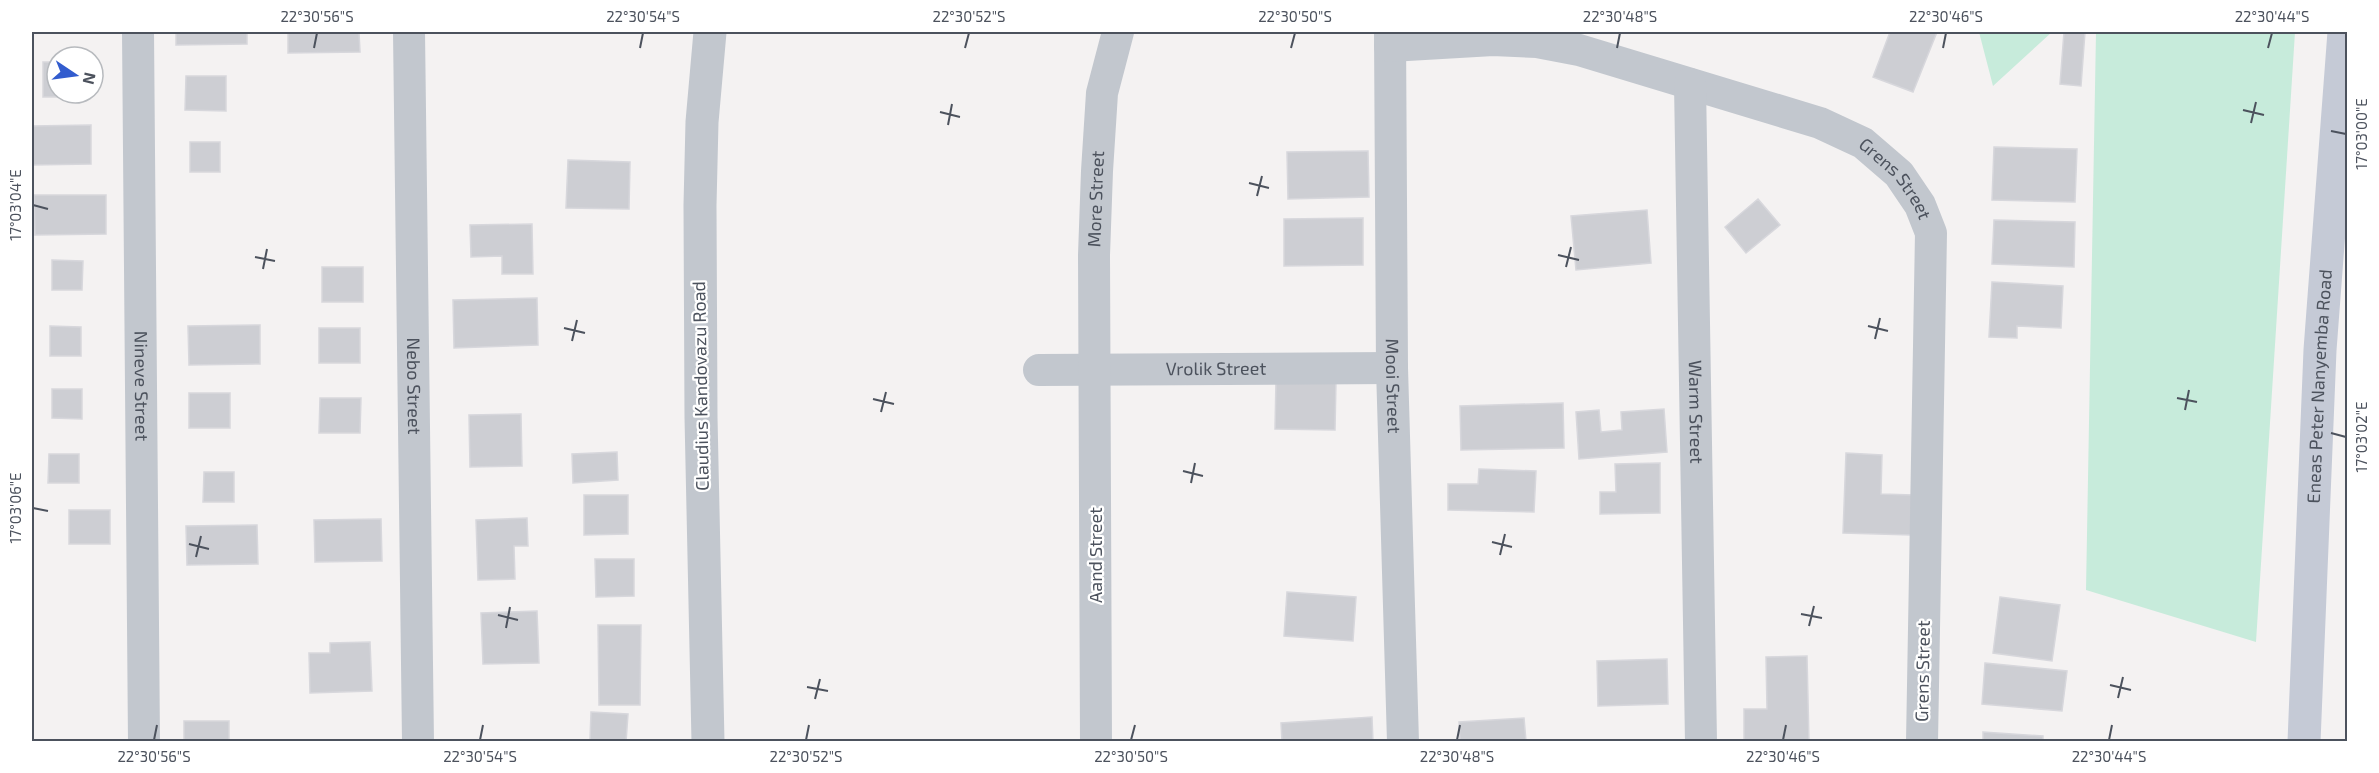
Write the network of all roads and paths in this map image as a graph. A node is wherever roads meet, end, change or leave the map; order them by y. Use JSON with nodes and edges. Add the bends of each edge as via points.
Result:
{"nodes":[{"id":1,"x":138,"y":32,"type":"edge"},
{"id":2,"x":409,"y":32,"type":"edge"},
{"id":3,"x":710,"y":32,"type":"edge"},
{"id":4,"x":1118,"y":32,"type":"edge"},
{"id":5,"x":2344,"y":32,"type":"edge"},
{"id":6,"x":1390,"y":39,"type":"edge"},
{"id":7,"x":1690,"y":84,"type":"junction"},
{"id":8,"x":1392,"y":368,"type":"junction"},
{"id":9,"x":1039,"y":369,"type":"dead end"},
{"id":10,"x":1095,"y":369,"type":"junction"},
{"id":11,"x":144,"y":741,"type":"edge"},
{"id":12,"x":418,"y":741,"type":"edge"},
{"id":13,"x":708,"y":741,"type":"edge"},
{"id":14,"x":1096,"y":741,"type":"edge"},
{"id":15,"x":1403,"y":741,"type":"edge"},
{"id":16,"x":1701,"y":741,"type":"edge"},
{"id":17,"x":1922,"y":741,"type":"edge"},
{"id":18,"x":2304,"y":741,"type":"edge"}],
"edges":[{"from":1,"to":11,"type":"street","name":"Nineve Street"},
{"from":2,"to":12,"type":"street","name":"Nebo Street"},
{"from":3,"to":13,"type":"street","name":"Claudius Kandovazu Road","via":[[700,205]]},
{"from":4,"to":10,"type":"street","name":"More Street","via":[[1100,115],[1094,255]]},
{"from":5,"to":18,"type":"main road","name":"Eneas Peter Nanyemba Road","via":[[2320,350]]},
{"from":6,"to":7,"type":"street","name":"Grens Street","via":[[1537,42],[1579,50]]},
{"from":6,"to":8,"type":"street","name":"Mooi Street"},
{"from":7,"to":16,"type":"street","name":"Warm Street"},
{"from":7,"to":17,"type":"street","name":"Grens Street","via":[[1820,123],[1863,143],[1899,174],[1920,205],[1931,233]]},
{"from":8,"to":10,"type":"street","name":"Vrolik Street"},
{"from":8,"to":15,"type":"street","name":"Mooi Street"},
{"from":9,"to":10,"type":"street","name":"Vrolik Street"},
{"from":10,"to":14,"type":"street","name":"Aand Street"}]}
